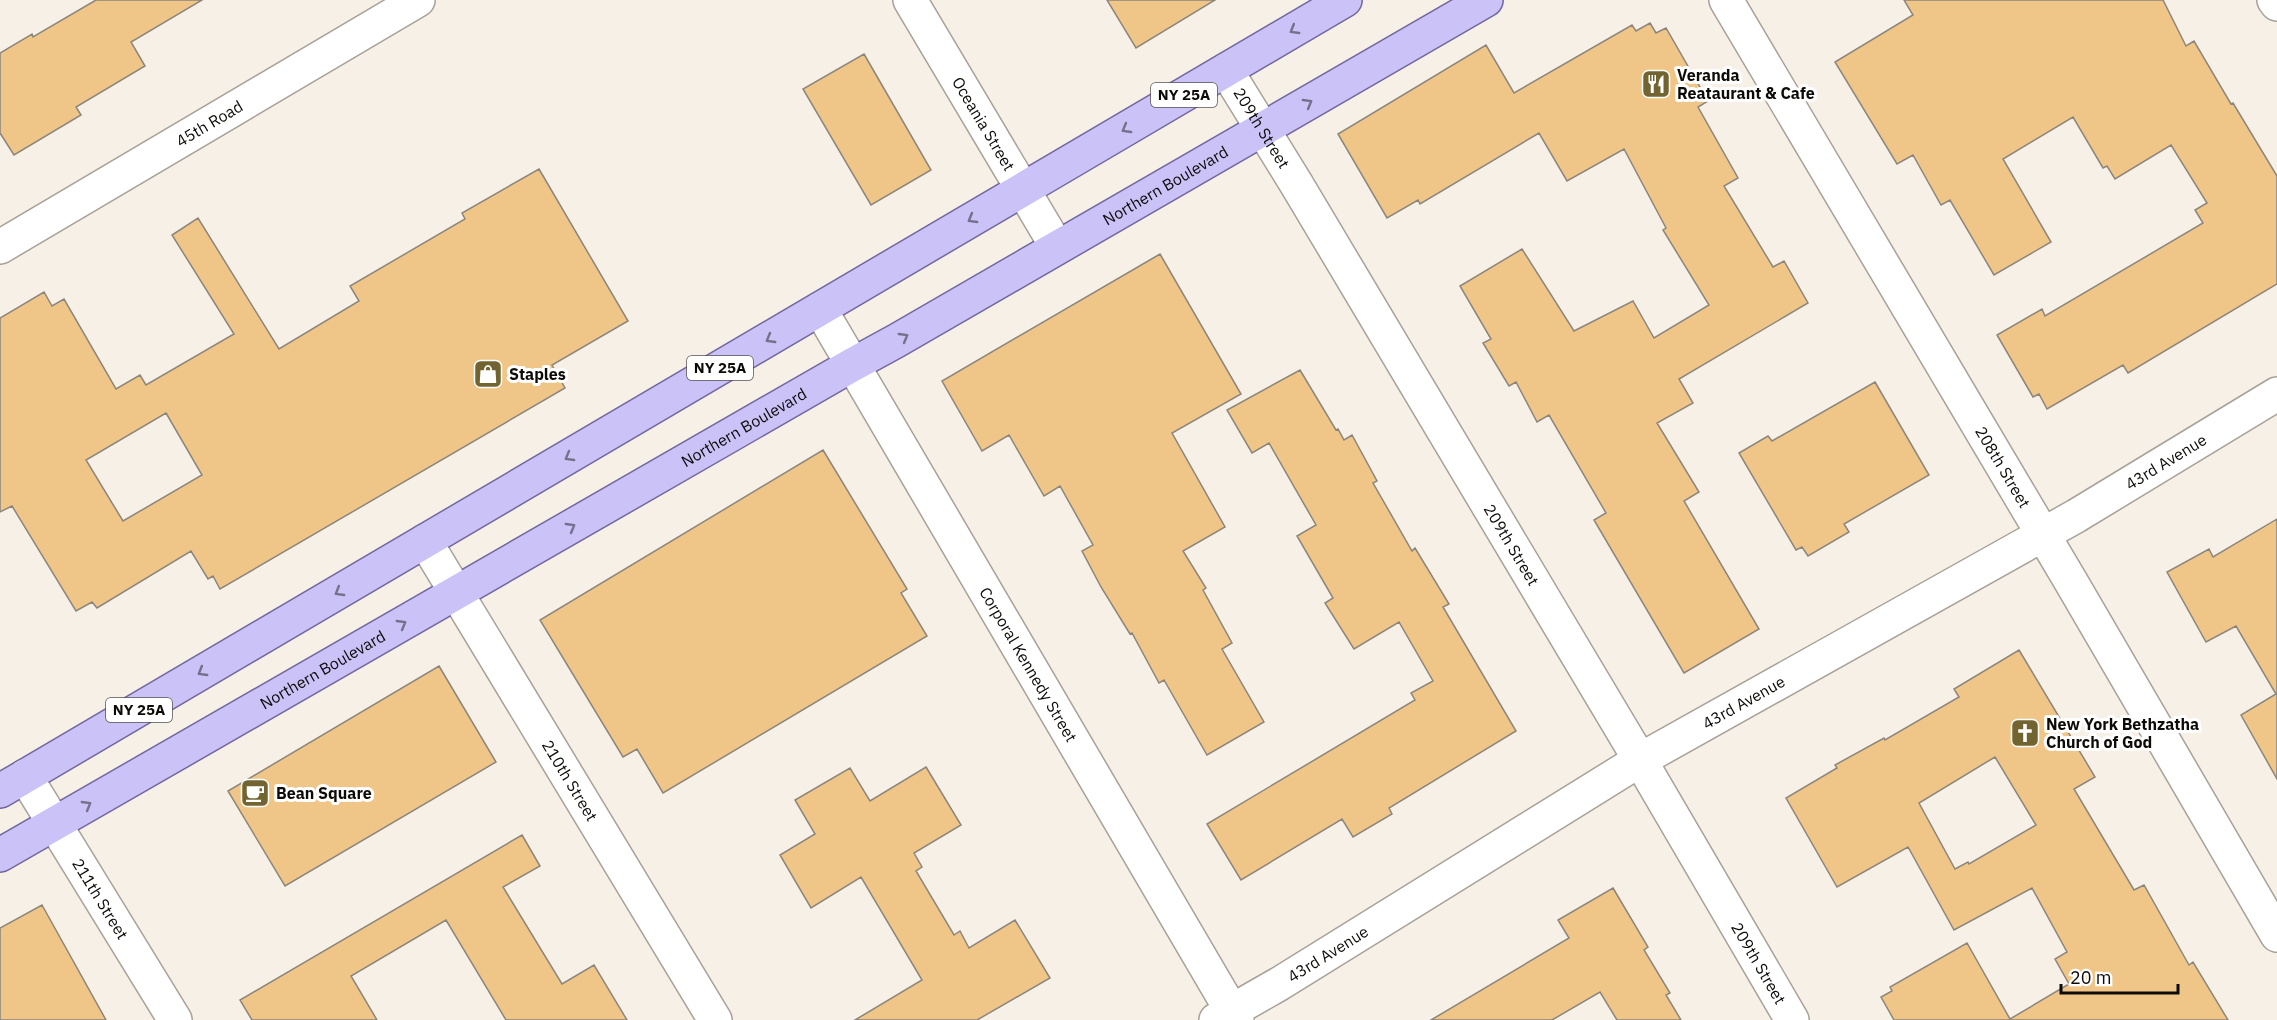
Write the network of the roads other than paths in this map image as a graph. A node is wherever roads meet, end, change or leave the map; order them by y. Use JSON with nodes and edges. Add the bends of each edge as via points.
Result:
{"nodes":[{"id":1,"x":418,"y":0,"type":"edge"},
{"id":2,"x":910,"y":0,"type":"edge"},
{"id":3,"x":1345,"y":0,"type":"edge"},
{"id":4,"x":1486,"y":0,"type":"edge"},
{"id":5,"x":1726,"y":0,"type":"edge"},
{"id":6,"x":2274,"y":0,"type":"edge"},
{"id":7,"x":2277,"y":4,"type":"edge"},
{"id":8,"x":1226,"y":70,"type":"junction"},
{"id":9,"x":1263,"y":128,"type":"junction"},
{"id":10,"x":1022,"y":190,"type":"junction"},
{"id":11,"x":0,"y":247,"type":"edge"},
{"id":12,"x":1057,"y":247,"type":"junction"},
{"id":13,"x":820,"y":309,"type":"junction"},
{"id":14,"x":852,"y":364,"type":"junction"},
{"id":15,"x":2277,"y":394,"type":"edge"},
{"id":16,"x":2043,"y":534,"type":"junction"},
{"id":17,"x":425,"y":541,"type":"junction"},
{"id":18,"x":457,"y":592,"type":"junction"},
{"id":19,"x":1640,"y":760,"type":"junction"},
{"id":20,"x":13,"y":784,"type":"edge"},
{"id":21,"x":55,"y":824,"type":"junction"},
{"id":22,"x":0,"y":855,"type":"edge"},
{"id":23,"x":2277,"y":935,"type":"edge"},
{"id":24,"x":1228,"y":1017,"type":"edge"},
{"id":25,"x":175,"y":1020,"type":"edge"},
{"id":26,"x":715,"y":1020,"type":"edge"},
{"id":27,"x":1792,"y":1020,"type":"edge"}],
"edges":[{"from":1,"to":11,"type":"street","name":"45th Road"},
{"from":2,"to":10,"type":"street","name":"Oceania Street"},
{"from":3,"to":8,"type":"main road","number":"NY 25A","one_way":true},
{"from":9,"to":4,"type":"main road","name":"Northern Boulevard","one_way":true},
{"from":5,"to":16,"type":"street","name":"208th Street"},
{"from":6,"to":7,"type":"street"},
{"from":8,"to":9,"type":"street","name":"209th Street"},
{"from":8,"to":10,"type":"main road","number":"NY 25A","one_way":true},
{"from":9,"to":12,"type":"main road","name":"Northern Boulevard"},
{"from":9,"to":19,"type":"street","name":"209th Street"},
{"from":10,"to":12,"type":"street","name":"Oceania Street"},
{"from":10,"to":13,"type":"main road","number":"NY 25A","one_way":true},
{"from":14,"to":12,"type":"main road","name":"Northern Boulevard","one_way":true},
{"from":13,"to":14,"type":"street","name":"Corporal Kennedy Street"},
{"from":13,"to":17,"type":"main road","number":"NY 25A","one_way":true},
{"from":18,"to":14,"type":"main road","name":"Northern Boulevard","one_way":true},
{"from":14,"to":24,"type":"street","name":"Corporal Kennedy Street"},
{"from":15,"to":16,"type":"street","name":"43rd Avenue"},
{"from":16,"to":19,"type":"street","name":"43rd Avenue"},
{"from":16,"to":23,"type":"street","name":"208th Street"},
{"from":17,"to":18,"type":"street","name":"210th Street"},
{"from":17,"to":20,"type":"main road","number":"NY 25A","one_way":true},
{"from":21,"to":18,"type":"main road","name":"Northern Boulevard","one_way":true},
{"from":18,"to":26,"type":"street","name":"210th Street"},
{"from":19,"to":24,"type":"street","name":"43rd Avenue"},
{"from":19,"to":27,"type":"street","name":"209th Street"},
{"from":20,"to":21,"type":"street","name":"211th Street"},
{"from":21,"to":22,"type":"main road","name":"Northern Boulevard"},
{"from":21,"to":25,"type":"street","name":"211th Street"}]}
